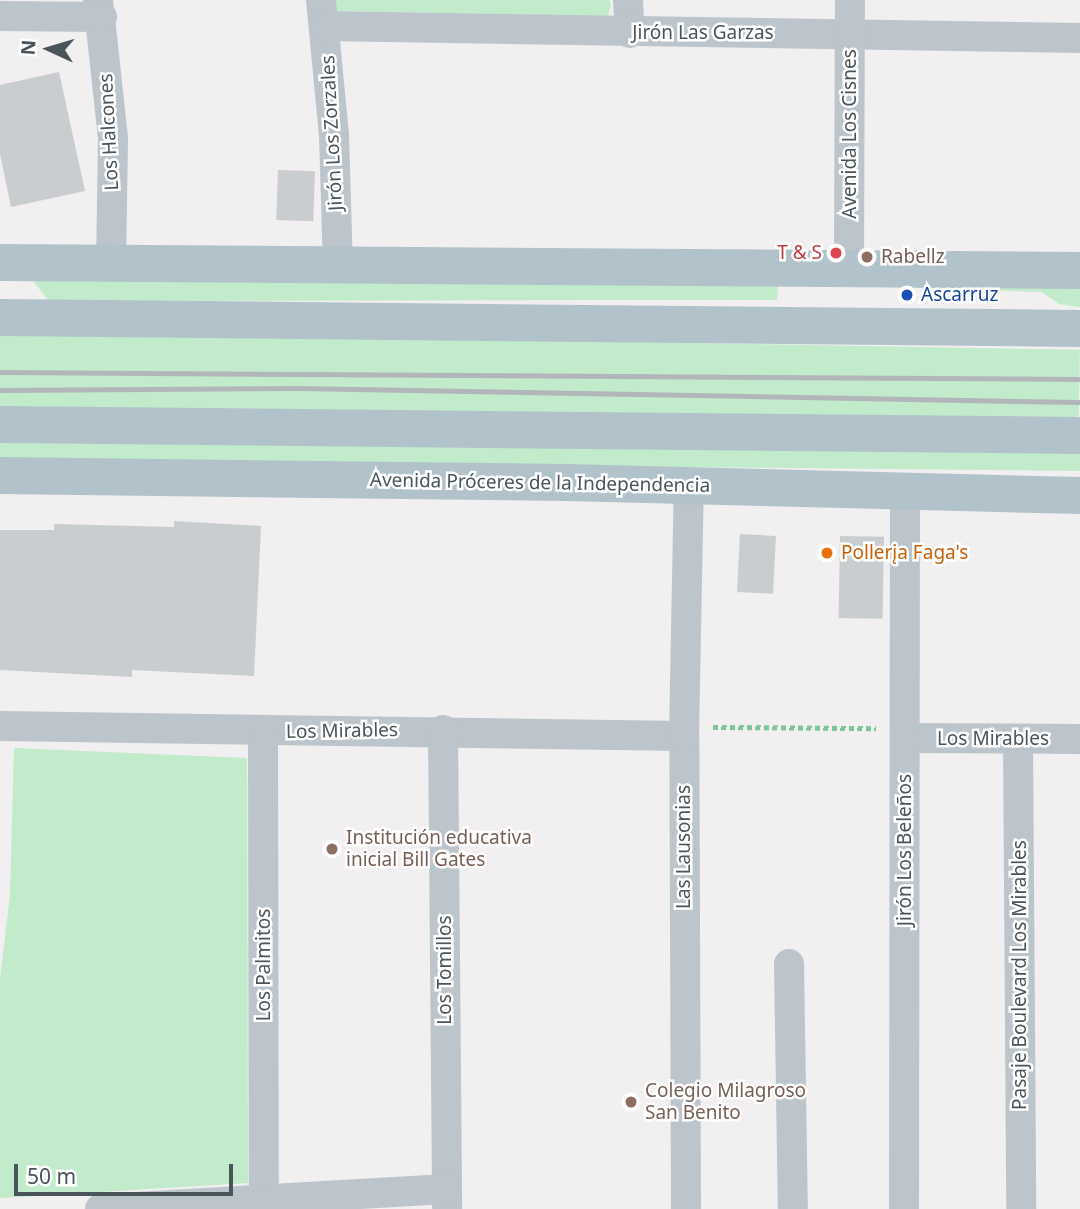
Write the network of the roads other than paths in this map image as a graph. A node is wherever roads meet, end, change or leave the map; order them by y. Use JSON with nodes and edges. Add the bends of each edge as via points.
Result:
{"nodes":[{"id":1,"x":628,"y":0,"type":"edge"},
{"id":2,"x":850,"y":0,"type":"edge"},
{"id":3,"x":100,"y":8,"type":"edge"},
{"id":4,"x":323,"y":13,"type":"edge"},
{"id":5,"x":0,"y":16,"type":"edge"},
{"id":6,"x":630,"y":33,"type":"junction"},
{"id":7,"x":851,"y":34,"type":"junction"},
{"id":8,"x":1080,"y":38,"type":"edge"},
{"id":9,"x":0,"y":262,"type":"edge"},
{"id":10,"x":111,"y":265,"type":"junction"},
{"id":11,"x":338,"y":267,"type":"junction"},
{"id":12,"x":849,"y":267,"type":"junction"},
{"id":13,"x":1080,"y":270,"type":"edge"},
{"id":14,"x":0,"y":317,"type":"edge"},
{"id":15,"x":1080,"y":328,"type":"edge"},
{"id":16,"x":0,"y":424,"type":"edge"},
{"id":17,"x":1080,"y":435,"type":"edge"},
{"id":18,"x":0,"y":475,"type":"edge"},
{"id":19,"x":689,"y":486,"type":"junction"},
{"id":20,"x":905,"y":492,"type":"junction"},
{"id":21,"x":1080,"y":495,"type":"edge"},
{"id":22,"x":0,"y":726,"type":"edge"},
{"id":23,"x":443,"y":730,"type":"junction"},
{"id":24,"x":264,"y":732,"type":"junction"},
{"id":25,"x":684,"y":732,"type":"junction"},
{"id":26,"x":906,"y":733,"type":"junction"},
{"id":27,"x":1080,"y":739,"type":"edge"},
{"id":28,"x":1018,"y":740,"type":"junction"},
{"id":29,"x":789,"y":964,"type":"dead end"},
{"id":30,"x":264,"y":1198,"type":"junction"},
{"id":31,"x":446,"y":1199,"type":"edge"},
{"id":32,"x":100,"y":1209,"type":"edge"},
{"id":33,"x":686,"y":1209,"type":"edge"},
{"id":34,"x":793,"y":1209,"type":"edge"},
{"id":35,"x":904,"y":1209,"type":"edge"},
{"id":36,"x":1021,"y":1209,"type":"edge"}],
"edges":[{"from":1,"to":6,"type":"street"},
{"from":2,"to":7,"type":"street","name":"Avenida Los Cisnes"},
{"from":3,"to":5,"type":"street"},
{"from":3,"to":10,"type":"street","name":"Los Halcones","via":[[113,139]]},
{"from":4,"to":6,"type":"street","name":"Jirón Las Garzas"},
{"from":4,"to":11,"type":"street","name":"Jirón Los Zorzales"},
{"from":6,"to":7,"type":"street","name":"Jirón Las Garzas"},
{"from":7,"to":8,"type":"street","name":"Jirón Las Garzas"},
{"from":7,"to":12,"type":"street","name":"Avenida Los Cisnes"},
{"from":9,"to":10,"type":"main road"},
{"from":10,"to":11,"type":"main road"},
{"from":11,"to":12,"type":"main road"},
{"from":12,"to":13,"type":"main road"},
{"from":14,"to":15,"type":"main road"},
{"from":16,"to":17,"type":"main road"},
{"from":18,"to":19,"type":"main road","name":"Avenida Próceres de la Independencia"},
{"from":19,"to":20,"type":"main road","name":"Avenida Próceres de la Independencia"},
{"from":19,"to":25,"type":"street","name":"Las Lausonias"},
{"from":20,"to":21,"type":"main road","name":"Avenida Próceres de la Independencia"},
{"from":20,"to":26,"type":"street","name":"Jirón Los Beleños"},
{"from":22,"to":24,"type":"street","name":"Los Mirables"},
{"from":23,"to":24,"type":"street","name":"Los Mirables"},
{"from":23,"to":25,"type":"street","name":"Los Mirables"},
{"from":23,"to":31,"type":"street","name":"Los Tomillos"},
{"from":24,"to":30,"type":"street","name":"Los Palmitos"},
{"from":25,"to":33,"type":"street","name":"Las Lausonias"},
{"from":26,"to":28,"type":"street","name":"Los Mirables"},
{"from":26,"to":35,"type":"street","name":"Jirón Los Beleños"},
{"from":27,"to":28,"type":"street","name":"Los Mirables"},
{"from":28,"to":36,"type":"street","name":"Pasaje Boulevard Los Mirables"},
{"from":29,"to":34,"type":"street"},
{"from":30,"to":31,"type":"street"},
{"from":30,"to":32,"type":"street"}]}
